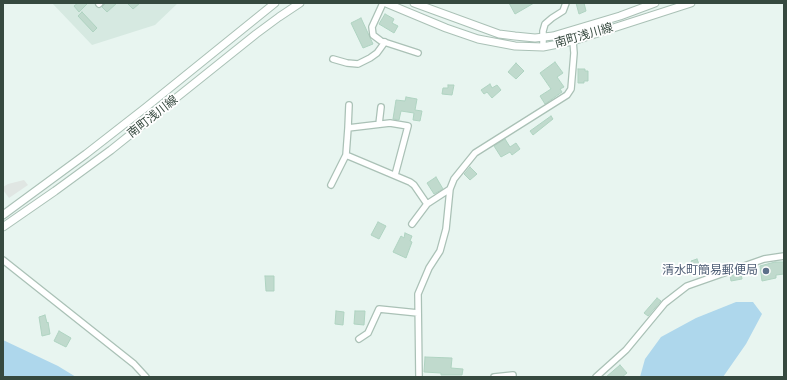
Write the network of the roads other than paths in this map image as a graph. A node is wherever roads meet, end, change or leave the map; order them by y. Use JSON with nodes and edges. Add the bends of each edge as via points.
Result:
{"nodes":[{"id":1,"x":300,"y":3,"type":"edge"},
{"id":2,"x":384,"y":3,"type":"edge"},
{"id":3,"x":414,"y":3,"type":"edge"},
{"id":4,"x":566,"y":3,"type":"edge"},
{"id":5,"x":655,"y":3,"type":"edge"},
{"id":6,"x":690,"y":3,"type":"edge"},
{"id":7,"x":271,"y":4,"type":"edge"},
{"id":8,"x":279,"y":17,"type":"junction"},
{"id":9,"x":543,"y":37,"type":"junction"},
{"id":10,"x":573,"y":41,"type":"junction"},
{"id":11,"x":385,"y":42,"type":"junction"},
{"id":12,"x":543,"y":47,"type":"junction"},
{"id":13,"x":418,"y":52,"type":"dead end"},
{"id":14,"x":333,"y":59,"type":"dead end"},
{"id":15,"x":349,"y":105,"type":"dead end"},
{"id":16,"x":381,"y":107,"type":"dead end"},
{"id":17,"x":379,"y":124,"type":"junction"},
{"id":18,"x":348,"y":128,"type":"junction"},
{"id":19,"x":346,"y":155,"type":"junction"},
{"id":20,"x":395,"y":175,"type":"junction"},
{"id":21,"x":331,"y":185,"type":"dead end"},
{"id":22,"x":450,"y":189,"type":"junction"},
{"id":23,"x":427,"y":204,"type":"junction"},
{"id":24,"x":3,"y":215,"type":"edge"},
{"id":25,"x":412,"y":224,"type":"dead end"},
{"id":26,"x":3,"y":227,"type":"edge"},
{"id":27,"x":784,"y":256,"type":"edge"},
{"id":28,"x":3,"y":260,"type":"edge"},
{"id":29,"x":418,"y":313,"type":"junction"},
{"id":30,"x":360,"y":338,"type":"dead end"},
{"id":31,"x":513,"y":375,"type":"dead end"},
{"id":32,"x":146,"y":377,"type":"edge"},
{"id":33,"x":419,"y":377,"type":"edge"},
{"id":34,"x":494,"y":377,"type":"edge"},
{"id":35,"x":596,"y":377,"type":"edge"}],
"edges":[{"from":1,"to":8,"type":"street","name":"南町浅川線"},
{"from":2,"to":11,"type":"street","via":[[372,32]]},
{"from":2,"to":12,"type":"street","name":"南町浅川線","via":[[478,39],[515,46]]},
{"from":3,"to":9,"type":"street","name":"南町浅川線","via":[[499,34]]},
{"from":4,"to":9,"type":"street","via":[[563,11],[545,24]]},
{"from":5,"to":9,"type":"street","name":"南町浅川線"},
{"from":6,"to":10,"type":"street","name":"南町浅川線"},
{"from":7,"to":8,"type":"street"},
{"from":7,"to":24,"type":"street","name":"南町浅川線","via":[[145,108]]},
{"from":8,"to":26,"type":"street","name":"南町浅川線","via":[[111,150]]},
{"from":9,"to":12,"type":"street"},
{"from":10,"to":12,"type":"street","name":"南町浅川線"},
{"from":10,"to":22,"type":"street","via":[[571,89],[567,95],[475,153],[454,179]]},
{"from":11,"to":13,"type":"street"},
{"from":11,"to":14,"type":"street","via":[[377,53],[358,64]]},
{"from":15,"to":18,"type":"street"},
{"from":16,"to":17,"type":"street"},
{"from":17,"to":18,"type":"street"},
{"from":17,"to":20,"type":"street","via":[[408,126]]},
{"from":18,"to":19,"type":"street"},
{"from":19,"to":20,"type":"street"},
{"from":19,"to":21,"type":"street"},
{"from":20,"to":23,"type":"street","via":[[414,185]]},
{"from":22,"to":23,"type":"street"},
{"from":22,"to":29,"type":"street","via":[[446,229],[440,251],[418,294]]},
{"from":23,"to":25,"type":"street"},
{"from":27,"to":35,"type":"street","via":[[764,259],[687,286],[665,303],[626,350]]},
{"from":28,"to":32,"type":"street","via":[[134,364]]},
{"from":29,"to":30,"type":"street","via":[[379,309],[368,333]]},
{"from":29,"to":33,"type":"street"},
{"from":31,"to":34,"type":"street"}]}
